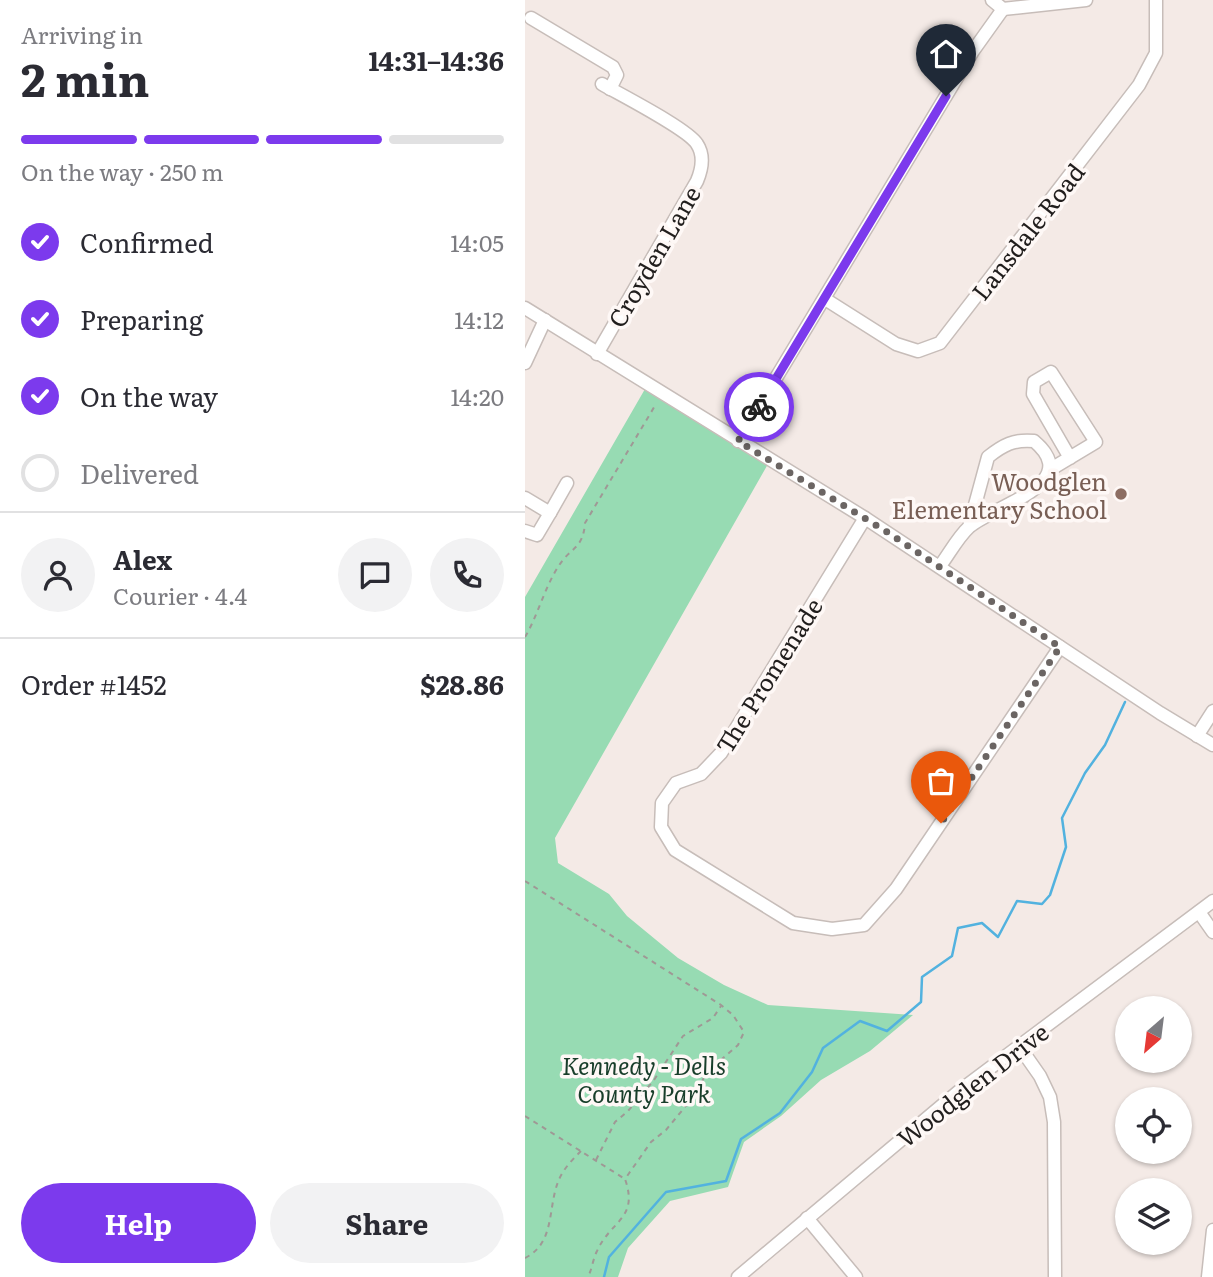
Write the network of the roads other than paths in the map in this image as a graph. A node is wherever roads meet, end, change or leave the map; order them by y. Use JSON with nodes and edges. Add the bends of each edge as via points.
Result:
{"nodes":[{"id":1,"x":992,"y":0,"type":"edge"},
{"id":2,"x":1086,"y":0,"type":"edge"},
{"id":3,"x":1156,"y":0,"type":"edge"},
{"id":4,"x":1003,"y":9,"type":"junction"},
{"id":5,"x":531,"y":18,"type":"dead end"},
{"id":6,"x":825,"y":299,"type":"junction"},
{"id":7,"x":525,"y":308,"type":"edge"},
{"id":8,"x":545,"y":320,"type":"junction"},
{"id":9,"x":597,"y":354,"type":"junction"},
{"id":10,"x":525,"y":363,"type":"edge"},
{"id":11,"x":738,"y":441,"type":"junction"},
{"id":12,"x":1070,"y":458,"type":"junction"},
{"id":13,"x":1051,"y":469,"type":"junction"},
{"id":14,"x":567,"y":483,"type":"dead end"},
{"id":15,"x":525,"y":498,"type":"edge"},
{"id":16,"x":550,"y":513,"type":"junction"},
{"id":17,"x":865,"y":518,"type":"junction"},
{"id":18,"x":969,"y":527,"type":"junction"},
{"id":19,"x":525,"y":531,"type":"edge"},
{"id":20,"x":940,"y":566,"type":"junction"},
{"id":21,"x":1060,"y":647,"type":"junction"},
{"id":22,"x":1213,"y":710,"type":"edge"},
{"id":23,"x":1197,"y":736,"type":"junction"},
{"id":24,"x":1213,"y":745,"type":"edge"},
{"id":25,"x":1213,"y":901,"type":"edge"},
{"id":26,"x":1199,"y":912,"type":"junction"},
{"id":27,"x":1213,"y":932,"type":"edge"},
{"id":28,"x":1019,"y":1046,"type":"junction"},
{"id":29,"x":807,"y":1218,"type":"junction"},
{"id":30,"x":1213,"y":1230,"type":"edge"},
{"id":31,"x":738,"y":1277,"type":"edge"},
{"id":32,"x":856,"y":1277,"type":"edge"},
{"id":33,"x":1055,"y":1277,"type":"edge"},
{"id":34,"x":1208,"y":1277,"type":"edge"}],
"edges":[{"from":1,"to":4,"type":"street"},
{"from":2,"to":4,"type":"street"},
{"from":3,"to":6,"type":"street","name":"Lansdale Road","via":[[1156,53],[1139,86],[940,344],[918,351],[896,344]]},
{"from":4,"to":6,"type":"street","via":[[973,51]]},
{"from":5,"to":9,"type":"street","name":"Croyden Lane","via":[[613,67],[617,75],[606,87],[684,132],[697,142],[702,157],[697,181]]},
{"from":6,"to":11,"type":"street"},
{"from":7,"to":8,"type":"street"},
{"from":8,"to":9,"type":"street"},
{"from":8,"to":10,"type":"street"},
{"from":9,"to":11,"type":"street"},
{"from":11,"to":17,"type":"street"},
{"from":12,"to":12,"type":"street","via":[[1096,442],[1051,372],[1034,383],[1033,394]]},
{"from":12,"to":13,"type":"street"},
{"from":13,"to":18,"type":"street","via":[[1030,492]]},
{"from":13,"to":18,"type":"street","via":[[1050,458],[1034,441],[1020,439],[996,451],[985,464]]},
{"from":14,"to":16,"type":"street"},
{"from":15,"to":16,"type":"street"},
{"from":16,"to":19,"type":"street","via":[[537,535]]},
{"from":17,"to":20,"type":"street"},
{"from":17,"to":21,"type":"street","name":"The Promenade","via":[[721,753],[701,775],[676,783],[662,803],[661,827],[675,850],[793,923],[832,929],[864,925],[896,889]]},
{"from":18,"to":20,"type":"street"},
{"from":20,"to":21,"type":"street"},
{"from":21,"to":23,"type":"street"},
{"from":22,"to":23,"type":"street"},
{"from":23,"to":24,"type":"street"},
{"from":25,"to":26,"type":"street","name":"Woodglen Drive"},
{"from":26,"to":27,"type":"street"},
{"from":26,"to":28,"type":"street","name":"Woodglen Drive"},
{"from":28,"to":29,"type":"street","name":"Woodglen Drive"},
{"from":28,"to":33,"type":"street","via":[[1045,1087],[1054,1122]]},
{"from":29,"to":31,"type":"street","name":"Woodglen Drive"},
{"from":29,"to":32,"type":"street"},
{"from":30,"to":34,"type":"street"}]}
